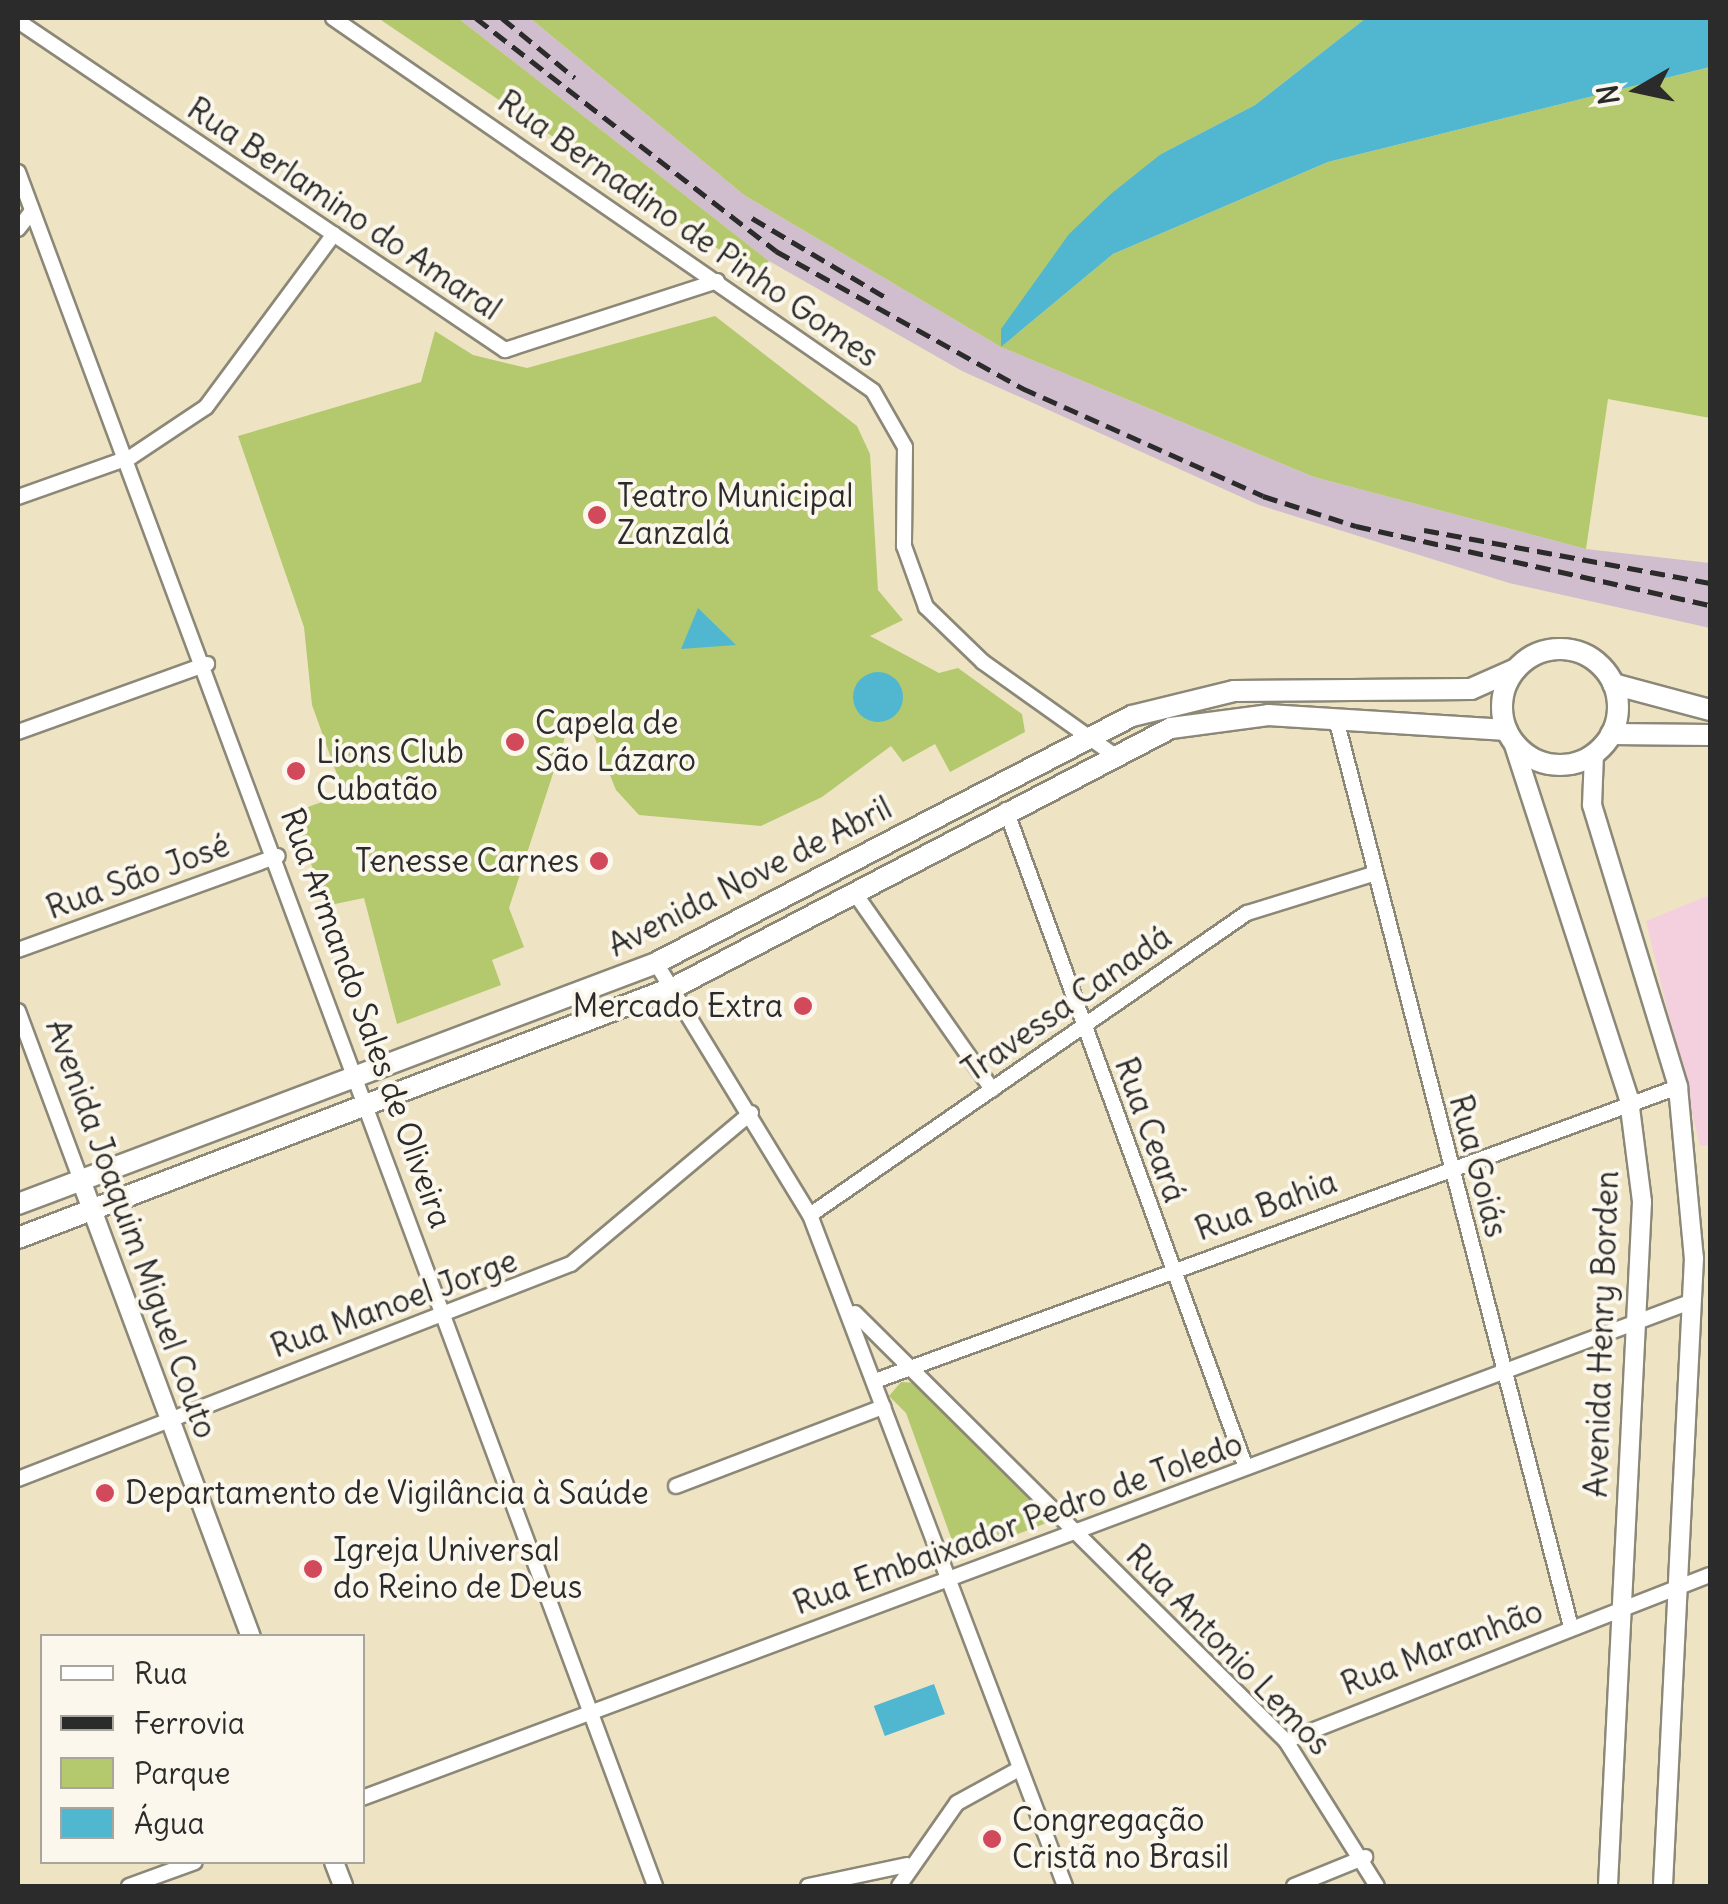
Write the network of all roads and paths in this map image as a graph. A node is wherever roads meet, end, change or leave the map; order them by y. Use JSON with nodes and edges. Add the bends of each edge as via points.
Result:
{"nodes":[{"id":1,"x":334,"y":18,"type":"edge"},
{"id":2,"x":18,"y":21,"type":"edge"},
{"id":3,"x":18,"y":172,"type":"edge"},
{"id":4,"x":32,"y":211,"type":"junction"},
{"id":5,"x":18,"y":229,"type":"edge"},
{"id":6,"x":334,"y":234,"type":"junction"},
{"id":7,"x":717,"y":281,"type":"junction"},
{"id":8,"x":131,"y":457,"type":"junction"},
{"id":9,"x":18,"y":497,"type":"edge"},
{"id":10,"x":206,"y":664,"type":"junction"},
{"id":11,"x":1516,"y":670,"type":"junction"},
{"id":12,"x":1612,"y":684,"type":"junction"},
{"id":13,"x":1710,"y":710,"type":"edge"},
{"id":14,"x":1336,"y":719,"type":"junction"},
{"id":15,"x":18,"y":732,"type":"edge"},
{"id":16,"x":1611,"y":734,"type":"junction"},
{"id":17,"x":1710,"y":735,"type":"edge"},
{"id":18,"x":1088,"y":736,"type":"junction"},
{"id":19,"x":1510,"y":736,"type":"junction"},
{"id":20,"x":1111,"y":753,"type":"junction"},
{"id":21,"x":1594,"y":754,"type":"junction"},
{"id":22,"x":1006,"y":810,"type":"junction"},
{"id":23,"x":277,"y":856,"type":"junction"},
{"id":24,"x":1373,"y":874,"type":"junction"},
{"id":25,"x":854,"y":892,"type":"junction"},
{"id":26,"x":18,"y":950,"type":"edge"},
{"id":27,"x":656,"y":964,"type":"junction"},
{"id":28,"x":677,"y":986,"type":"junction"},
{"id":29,"x":18,"y":1011,"type":"edge"},
{"id":30,"x":1082,"y":1026,"type":"junction"},
{"id":31,"x":358,"y":1076,"type":"junction"},
{"id":32,"x":1678,"y":1087,"type":"junction"},
{"id":33,"x":992,"y":1089,"type":"junction"},
{"id":34,"x":1628,"y":1100,"type":"junction"},
{"id":35,"x":368,"y":1105,"type":"junction"},
{"id":36,"x":750,"y":1113,"type":"junction"},
{"id":37,"x":1449,"y":1167,"type":"junction"},
{"id":38,"x":81,"y":1180,"type":"junction"},
{"id":39,"x":18,"y":1204,"type":"edge"},
{"id":40,"x":92,"y":1210,"type":"junction"},
{"id":41,"x":810,"y":1215,"type":"junction"},
{"id":42,"x":18,"y":1238,"type":"edge"},
{"id":43,"x":1173,"y":1270,"type":"junction"},
{"id":44,"x":846,"y":1300,"type":"junction"},
{"id":45,"x":1693,"y":1301,"type":"junction"},
{"id":46,"x":445,"y":1314,"type":"junction"},
{"id":47,"x":1637,"y":1322,"type":"junction"},
{"id":48,"x":911,"y":1368,"type":"junction"},
{"id":49,"x":1504,"y":1372,"type":"junction"},
{"id":50,"x":874,"y":1382,"type":"junction"},
{"id":51,"x":883,"y":1407,"type":"junction"},
{"id":52,"x":169,"y":1418,"type":"junction"},
{"id":53,"x":1246,"y":1468,"type":"junction"},
{"id":54,"x":18,"y":1479,"type":"edge"},
{"id":55,"x":676,"y":1486,"type":"dead end"},
{"id":56,"x":1075,"y":1532,"type":"junction"},
{"id":57,"x":949,"y":1579,"type":"junction"},
{"id":58,"x":1709,"y":1579,"type":"edge"},
{"id":59,"x":1677,"y":1589,"type":"junction"},
{"id":60,"x":1620,"y":1609,"type":"junction"},
{"id":61,"x":1571,"y":1627,"type":"junction"},
{"id":62,"x":249,"y":1634,"type":"edge"},
{"id":63,"x":591,"y":1713,"type":"junction"},
{"id":64,"x":1286,"y":1741,"type":"junction"},
{"id":65,"x":1018,"y":1769,"type":"junction"},
{"id":66,"x":365,"y":1797,"type":"edge"},
{"id":67,"x":1365,"y":1857,"type":"junction"},
{"id":68,"x":190,"y":1864,"type":"edge"},
{"id":69,"x":907,"y":1864,"type":"junction"},
{"id":70,"x":130,"y":1886,"type":"edge"},
{"id":71,"x":655,"y":1886,"type":"edge"},
{"id":72,"x":808,"y":1886,"type":"edge"},
{"id":73,"x":899,"y":1886,"type":"edge"},
{"id":74,"x":1065,"y":1886,"type":"edge"},
{"id":75,"x":1294,"y":1886,"type":"edge"},
{"id":76,"x":1377,"y":1886,"type":"edge"},
{"id":77,"x":1608,"y":1886,"type":"edge"},
{"id":78,"x":1662,"y":1886,"type":"edge"}],
"edges":[{"from":1,"to":7,"type":"street","name":"Rua Bernadino de Pinho Gomes"},
{"from":2,"to":6,"type":"street","name":"Rua Berlamino do Amaral"},
{"from":3,"to":4,"type":"street","name":"Rua Armando Sales de Oliveira"},
{"from":4,"to":5,"type":"street"},
{"from":4,"to":8,"type":"street","name":"Rua Armando Sales de Oliveira"},
{"from":6,"to":7,"type":"street","name":"Rua Berlamino do Amaral","via":[[505,350]]},
{"from":6,"to":8,"type":"street","via":[[206,407]]},
{"from":7,"to":18,"type":"street","name":"Rua Bernadino de Pinho Gomes","via":[[872,391],[905,447],[904,546],[926,607],[983,662]]},
{"from":8,"to":9,"type":"street"},
{"from":8,"to":10,"type":"street","name":"Rua Armando Sales de Oliveira"},
{"from":10,"to":15,"type":"street"},
{"from":10,"to":23,"type":"street","name":"Rua Armando Sales de Oliveira"},
{"from":11,"to":12,"type":"main road","via":[[1562,649],[1586,656]]},
{"from":11,"to":18,"type":"main road","name":"Avenida Nove de Abril","via":[[1471,689],[1411,696],[1234,691]]},
{"from":11,"to":19,"type":"main road","via":[[1502,705]]},
{"from":12,"to":13,"type":"main road"},
{"from":12,"to":16,"type":"main road"},
{"from":14,"to":19,"type":"main road","name":"Avenida Nove de Abril"},
{"from":14,"to":20,"type":"main road","name":"Avenida Nove de Abril","via":[[1216,718]]},
{"from":14,"to":24,"type":"street","name":"Rua Goiás"},
{"from":16,"to":17,"type":"main road"},
{"from":16,"to":21,"type":"main road"},
{"from":18,"to":20,"type":"street","name":"Rua Bernadino de Pinho Gomes"},
{"from":18,"to":27,"type":"main road","name":"Avenida Nove de Abril"},
{"from":19,"to":21,"type":"main road","via":[[1558,765]]},
{"from":19,"to":34,"type":"street","name":"Avenida Henry Borden"},
{"from":20,"to":22,"type":"main road","name":"Avenida Nove de Abril"},
{"from":21,"to":32,"type":"street","via":[[1592,805]]},
{"from":22,"to":25,"type":"main road","name":"Avenida Nove de Abril"},
{"from":22,"to":30,"type":"street","name":"Rua Ceará"},
{"from":23,"to":26,"type":"street","name":"Rua São José"},
{"from":23,"to":31,"type":"street","name":"Rua Armando Sales de Oliveira"},
{"from":24,"to":30,"type":"street","name":"Travessa Canadá","via":[[1247,912]]},
{"from":24,"to":37,"type":"street","name":"Rua Goiás"},
{"from":25,"to":28,"type":"main road","name":"Avenida Nove de Abril"},
{"from":25,"to":33,"type":"street"},
{"from":27,"to":28,"type":"street"},
{"from":27,"to":31,"type":"main road","name":"Avenida Nove de Abril"},
{"from":28,"to":35,"type":"main road","name":"Avenida Nove de Abril"},
{"from":28,"to":36,"type":"street"},
{"from":29,"to":38,"type":"street","name":"Avenida Joaquim Miguel Couto"},
{"from":30,"to":33,"type":"street","name":"Travessa Canadá"},
{"from":30,"to":43,"type":"street","name":"Rua Ceará"},
{"from":31,"to":35,"type":"street","name":"Rua Armando Sales de Oliveira"},
{"from":31,"to":38,"type":"main road","name":"Avenida Nove de Abril"},
{"from":32,"to":34,"type":"street","name":"Rua Bahia"},
{"from":32,"to":45,"type":"street"},
{"from":33,"to":41,"type":"street","name":"Travessa Canadá"},
{"from":34,"to":37,"type":"street","name":"Rua Bahia"},
{"from":34,"to":47,"type":"street","name":"Avenida Henry Borden","via":[[1642,1202]]},
{"from":35,"to":40,"type":"main road","name":"Avenida Nove de Abril"},
{"from":35,"to":46,"type":"street","name":"Rua Armando Sales de Oliveira"},
{"from":36,"to":41,"type":"street"},
{"from":36,"to":46,"type":"street","name":"Rua Manoel Jorge","via":[[571,1264]]},
{"from":37,"to":43,"type":"street","name":"Rua Bahia"},
{"from":37,"to":49,"type":"street","name":"Rua Goiás"},
{"from":38,"to":39,"type":"main road","name":"Avenida Nove de Abril"},
{"from":38,"to":40,"type":"street","name":"Avenida Joaquim Miguel Couto"},
{"from":40,"to":42,"type":"main road","name":"Avenida Nove de Abril"},
{"from":40,"to":52,"type":"street","name":"Avenida Joaquim Miguel Couto"},
{"from":41,"to":44,"type":"street"},
{"from":43,"to":48,"type":"street","name":"Rua Bahia"},
{"from":43,"to":53,"type":"street","name":"Rua Ceará"},
{"from":44,"to":48,"type":"street","name":"Rua Antonio Lemos"},
{"from":44,"to":50,"type":"street"},
{"from":45,"to":47,"type":"street","name":"Rua Embaixador Pedro de Toledo"},
{"from":45,"to":59,"type":"street"},
{"from":46,"to":52,"type":"street","name":"Rua Manoel Jorge"},
{"from":46,"to":63,"type":"street","name":"Rua Armando Sales de Oliveira"},
{"from":47,"to":49,"type":"street","name":"Rua Embaixador Pedro de Toledo"},
{"from":47,"to":60,"type":"street","name":"Avenida Henry Borden"},
{"from":48,"to":50,"type":"street","name":"Rua Bahia"},
{"from":48,"to":56,"type":"street","name":"Rua Antonio Lemos"},
{"from":49,"to":53,"type":"street","name":"Rua Embaixador Pedro de Toledo"},
{"from":49,"to":61,"type":"street","name":"Rua Goiás"},
{"from":50,"to":51,"type":"street"},
{"from":51,"to":55,"type":"street"},
{"from":51,"to":57,"type":"street"},
{"from":52,"to":54,"type":"street","name":"Rua Manoel Jorge"},
{"from":52,"to":62,"type":"street","name":"Avenida Joaquim Miguel Couto"},
{"from":53,"to":56,"type":"street","name":"Rua Embaixador Pedro de Toledo"},
{"from":56,"to":57,"type":"street","name":"Rua Embaixador Pedro de Toledo"},
{"from":56,"to":64,"type":"street","name":"Rua Antonio Lemos"},
{"from":57,"to":63,"type":"street","name":"Rua Embaixador Pedro de Toledo"},
{"from":57,"to":65,"type":"street"},
{"from":58,"to":59,"type":"street","name":"Rua Maranhão"},
{"from":59,"to":60,"type":"street","name":"Rua Maranhão"},
{"from":59,"to":78,"type":"street"},
{"from":60,"to":61,"type":"street","name":"Rua Maranhão"},
{"from":60,"to":77,"type":"street","name":"Avenida Henry Borden"},
{"from":61,"to":64,"type":"street","name":"Rua Maranhão"},
{"from":63,"to":66,"type":"street","name":"Rua Embaixador Pedro de Toledo"},
{"from":63,"to":71,"type":"street","name":"Rua Armando Sales de Oliveira"},
{"from":64,"to":67,"type":"street","name":"Rua Antonio Lemos"},
{"from":65,"to":69,"type":"street","via":[[957,1803]]},
{"from":65,"to":74,"type":"street"},
{"from":67,"to":75,"type":"street"},
{"from":67,"to":76,"type":"street","name":"Rua Antonio Lemos"},
{"from":68,"to":70,"type":"street"},
{"from":69,"to":72,"type":"street"},
{"from":69,"to":73,"type":"street"}]}
